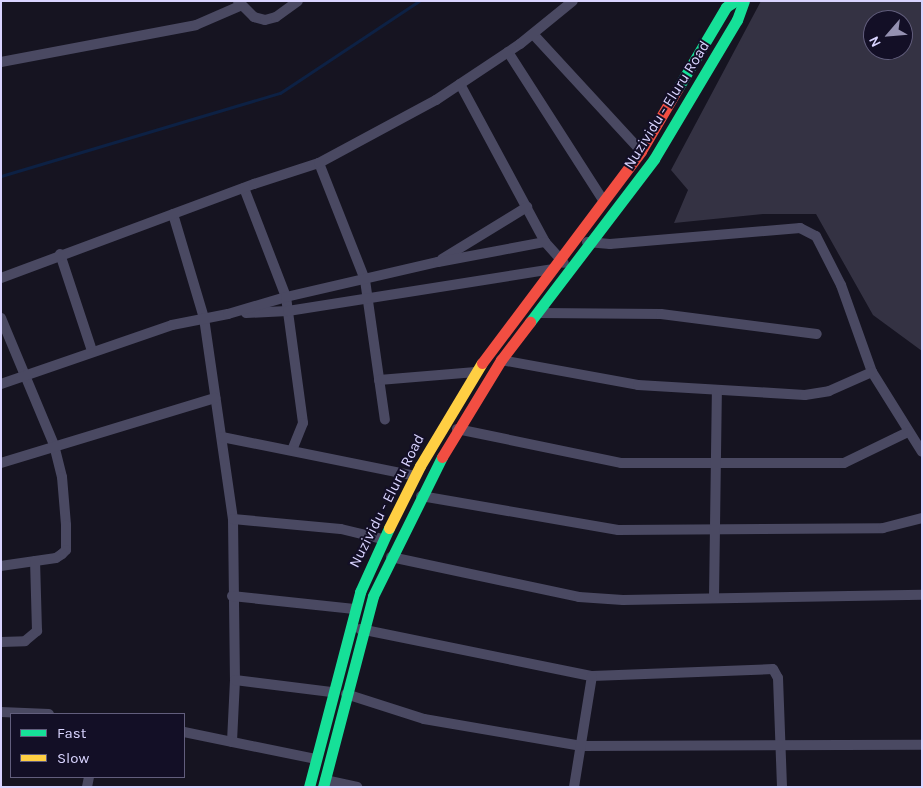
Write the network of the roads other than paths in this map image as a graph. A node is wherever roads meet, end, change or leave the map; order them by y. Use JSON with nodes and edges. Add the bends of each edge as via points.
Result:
{"nodes":[{"id":1,"x":298,"y":1,"type":"edge"},
{"id":2,"x":573,"y":1,"type":"edge"},
{"id":3,"x":735,"y":1,"type":"edge"},
{"id":4,"x":744,"y":1,"type":"edge"},
{"id":5,"x":239,"y":3,"type":"edge"},
{"id":6,"x":533,"y":34,"type":"junction"},
{"id":7,"x":508,"y":52,"type":"junction"},
{"id":8,"x":1,"y":62,"type":"edge"},
{"id":9,"x":460,"y":84,"type":"junction"},
{"id":10,"x":641,"y":151,"type":"junction"},
{"id":11,"x":319,"y":163,"type":"junction"},
{"id":12,"x":244,"y":188,"type":"junction"},
{"id":13,"x":603,"y":200,"type":"junction"},
{"id":14,"x":527,"y":207,"type":"junction"},
{"id":15,"x":173,"y":214,"type":"junction"},
{"id":16,"x":578,"y":235,"type":"junction"},
{"id":17,"x":545,"y":242,"type":"junction"},
{"id":18,"x":589,"y":244,"type":"junction"},
{"id":19,"x":60,"y":254,"type":"junction"},
{"id":20,"x":435,"y":263,"type":"junction"},
{"id":21,"x":557,"y":265,"type":"junction"},
{"id":22,"x":573,"y":268,"type":"junction"},
{"id":23,"x":1,"y":278,"type":"edge"},
{"id":24,"x":365,"y":280,"type":"junction"},
{"id":25,"x":286,"y":297,"type":"junction"},
{"id":26,"x":368,"y":297,"type":"junction"},
{"id":27,"x":288,"y":311,"type":"junction"},
{"id":28,"x":539,"y":313,"type":"junction"},
{"id":29,"x":228,"y":314,"type":"junction"},
{"id":30,"x":1,"y":318,"type":"edge"},
{"id":31,"x":204,"y":318,"type":"junction"},
{"id":32,"x":816,"y":334,"type":"dead end"},
{"id":33,"x":92,"y":351,"type":"junction"},
{"id":34,"x":501,"y":360,"type":"junction"},
{"id":35,"x":476,"y":372,"type":"junction"},
{"id":36,"x":872,"y":372,"type":"junction"},
{"id":37,"x":25,"y":375,"type":"junction"},
{"id":38,"x":379,"y":380,"type":"junction"},
{"id":39,"x":1,"y":384,"type":"edge"},
{"id":40,"x":718,"y":390,"type":"junction"},
{"id":41,"x":216,"y":398,"type":"junction"},
{"id":42,"x":385,"y":420,"type":"dead end"},
{"id":43,"x":456,"y":429,"type":"junction"},
{"id":44,"x":908,"y":432,"type":"junction"},
{"id":45,"x":222,"y":437,"type":"junction"},
{"id":46,"x":54,"y":445,"type":"junction"},
{"id":47,"x":292,"y":450,"type":"junction"},
{"id":48,"x":922,"y":452,"type":"edge"},
{"id":49,"x":714,"y":462,"type":"junction"},
{"id":50,"x":1,"y":463,"type":"edge"},
{"id":51,"x":415,"y":476,"type":"junction"},
{"id":52,"x":421,"y":496,"type":"junction"},
{"id":53,"x":922,"y":518,"type":"edge"},
{"id":54,"x":233,"y":519,"type":"junction"},
{"id":55,"x":713,"y":529,"type":"junction"},
{"id":56,"x":382,"y":539,"type":"junction"},
{"id":57,"x":391,"y":557,"type":"junction"},
{"id":58,"x":35,"y":561,"type":"junction"},
{"id":59,"x":1,"y":566,"type":"edge"},
{"id":60,"x":922,"y":595,"type":"edge"},
{"id":61,"x":232,"y":596,"type":"junction"},
{"id":62,"x":714,"y":598,"type":"junction"},
{"id":63,"x":354,"y":609,"type":"junction"},
{"id":64,"x":349,"y":627,"type":"junction"},
{"id":65,"x":362,"y":630,"type":"junction"},
{"id":66,"x":1,"y":642,"type":"edge"},
{"id":67,"x":592,"y":676,"type":"junction"},
{"id":68,"x":235,"y":680,"type":"junction"},
{"id":69,"x":331,"y":692,"type":"junction"},
{"id":70,"x":346,"y":694,"type":"junction"},
{"id":71,"x":1,"y":712,"type":"edge"},
{"id":72,"x":25,"y":713,"type":"edge"},
{"id":73,"x":185,"y":732,"type":"edge"},
{"id":74,"x":232,"y":742,"type":"junction"},
{"id":75,"x":922,"y":745,"type":"edge"},
{"id":76,"x":582,"y":746,"type":"junction"},
{"id":77,"x":781,"y":748,"type":"junction"},
{"id":78,"x":316,"y":759,"type":"junction"},
{"id":79,"x":324,"y":783,"type":"edge"},
{"id":80,"x":309,"y":787,"type":"edge"},
{"id":81,"x":357,"y":787,"type":"edge"},
{"id":82,"x":574,"y":787,"type":"edge"},
{"id":83,"x":782,"y":787,"type":"edge"}],
"edges":[{"from":1,"to":5,"type":"street","via":[[276,17],[265,20],[254,17]]},
{"from":2,"to":6,"type":"street"},
{"from":3,"to":10,"type":"main road","name":"Nuzividu - Eluru Road","via":[[726,7]]},
{"from":4,"to":18,"type":"main road","name":"Nuzividu - Eluru Road","via":[[737,20],[654,159]]},
{"from":5,"to":8,"type":"street","via":[[196,25]]},
{"from":6,"to":7,"type":"street"},
{"from":6,"to":10,"type":"street"},
{"from":7,"to":9,"type":"street"},
{"from":7,"to":13,"type":"street"},
{"from":9,"to":11,"type":"street"},
{"from":9,"to":14,"type":"street"},
{"from":10,"to":13,"type":"main road","name":"Nuzividu - Eluru Road"},
{"from":11,"to":12,"type":"street"},
{"from":11,"to":24,"type":"street"},
{"from":12,"to":15,"type":"street"},
{"from":12,"to":25,"type":"street"},
{"from":13,"to":16,"type":"main road","name":"Nuzividu - Eluru Road"},
{"from":14,"to":17,"type":"street"},
{"from":14,"to":20,"type":"street"},
{"from":15,"to":19,"type":"street"},
{"from":15,"to":31,"type":"street"},
{"from":16,"to":18,"type":"street"},
{"from":16,"to":21,"type":"main road","name":"Nuzividu - Eluru Road"},
{"from":17,"to":20,"type":"street"},
{"from":17,"to":21,"type":"street"},
{"from":18,"to":22,"type":"main road","name":"Nuzividu - Eluru Road"},
{"from":18,"to":36,"type":"street","via":[[800,228],[816,236],[832,265]]},
{"from":19,"to":23,"type":"street"},
{"from":19,"to":33,"type":"street"},
{"from":20,"to":24,"type":"street"},
{"from":21,"to":22,"type":"street"},
{"from":21,"to":26,"type":"street"},
{"from":21,"to":35,"type":"main road","name":"Nuzividu - Eluru Road"},
{"from":22,"to":28,"type":"main road","name":"Nuzividu - Eluru Road"},
{"from":24,"to":25,"type":"street"},
{"from":24,"to":26,"type":"street"},
{"from":25,"to":27,"type":"street"},
{"from":25,"to":29,"type":"street"},
{"from":26,"to":27,"type":"street"},
{"from":26,"to":38,"type":"street"},
{"from":27,"to":29,"type":"street"},
{"from":27,"to":47,"type":"street","via":[[304,423]]},
{"from":28,"to":32,"type":"street","via":[[661,314]]},
{"from":28,"to":34,"type":"main road","name":"Nuzividu - Eluru Road"},
{"from":29,"to":31,"type":"street"},
{"from":30,"to":37,"type":"street"},
{"from":31,"to":33,"type":"street"},
{"from":31,"to":41,"type":"street"},
{"from":33,"to":37,"type":"street"},
{"from":34,"to":40,"type":"street","via":[[638,385]]},
{"from":34,"to":43,"type":"main road","name":"Nuzividu - Eluru Road"},
{"from":35,"to":38,"type":"street"},
{"from":35,"to":51,"type":"main road","name":"Nuzividu - Eluru Road"},
{"from":36,"to":40,"type":"street","via":[[829,391],[806,396]]},
{"from":36,"to":44,"type":"street"},
{"from":37,"to":39,"type":"street"},
{"from":37,"to":46,"type":"street"},
{"from":38,"to":42,"type":"street"},
{"from":40,"to":49,"type":"street"},
{"from":41,"to":45,"type":"street"},
{"from":41,"to":46,"type":"street"},
{"from":43,"to":49,"type":"street","via":[[621,463]]},
{"from":43,"to":52,"type":"main road","name":"Nuzividu - Eluru Road"},
{"from":44,"to":48,"type":"street"},
{"from":44,"to":49,"type":"street","via":[[844,463]]},
{"from":45,"to":47,"type":"street"},
{"from":45,"to":54,"type":"street"},
{"from":46,"to":50,"type":"street"},
{"from":46,"to":58,"type":"street","via":[[62,477],[66,550],[56,558]]},
{"from":47,"to":51,"type":"street"},
{"from":49,"to":55,"type":"street"},
{"from":51,"to":56,"type":"main road","name":"Nuzividu - Eluru Road"},
{"from":52,"to":55,"type":"street","via":[[618,530]]},
{"from":52,"to":57,"type":"main road","name":"Nuzividu - Eluru Road"},
{"from":53,"to":55,"type":"street","via":[[883,528]]},
{"from":54,"to":56,"type":"street","via":[[341,529]]},
{"from":54,"to":61,"type":"street"},
{"from":55,"to":62,"type":"street"},
{"from":56,"to":63,"type":"main road","name":"Nuzividu - Eluru Road"},
{"from":57,"to":62,"type":"street","via":[[579,597],[623,600]]},
{"from":57,"to":65,"type":"main road","name":"Nuzividu - Eluru Road","via":[[379,580]]},
{"from":58,"to":59,"type":"street"},
{"from":58,"to":66,"type":"street","via":[[36,631],[25,641]]},
{"from":60,"to":62,"type":"street"},
{"from":61,"to":63,"type":"street"},
{"from":61,"to":68,"type":"street"},
{"from":63,"to":64,"type":"main road","name":"Nuzividu - Eluru Road"},
{"from":64,"to":65,"type":"street"},
{"from":64,"to":69,"type":"main road","name":"Nuzividu - Eluru Road"},
{"from":65,"to":67,"type":"street"},
{"from":65,"to":70,"type":"main road","name":"Nuzividu - Eluru Road"},
{"from":67,"to":76,"type":"street"},
{"from":67,"to":77,"type":"street","via":[[773,669],[778,678]]},
{"from":68,"to":69,"type":"street"},
{"from":68,"to":74,"type":"street"},
{"from":69,"to":78,"type":"main road","name":"Nuzividu - Eluru Road"},
{"from":70,"to":76,"type":"street","via":[[424,719]]},
{"from":70,"to":79,"type":"main road","name":"Nuzividu - Eluru Road"},
{"from":71,"to":72,"type":"street"},
{"from":73,"to":74,"type":"street"},
{"from":74,"to":78,"type":"street"},
{"from":75,"to":77,"type":"street"},
{"from":76,"to":77,"type":"street"},
{"from":76,"to":82,"type":"street"},
{"from":77,"to":83,"type":"street"},
{"from":78,"to":80,"type":"main road","name":"Nuzividu - Eluru Road"},
{"from":79,"to":81,"type":"street"}]}
